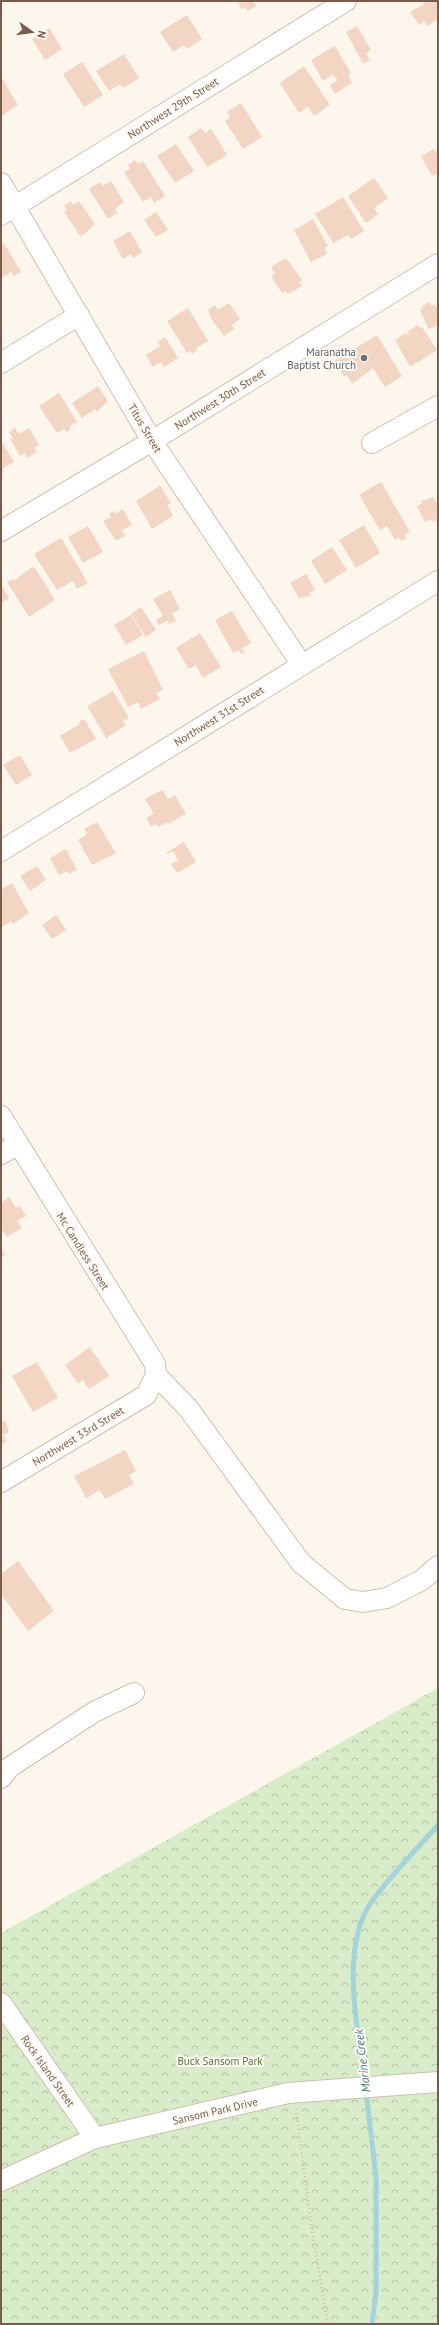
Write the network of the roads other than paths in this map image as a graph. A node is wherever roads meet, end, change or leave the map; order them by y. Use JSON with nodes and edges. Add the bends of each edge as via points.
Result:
{"nodes":[{"id":1,"x":346,"y":1,"type":"edge"},
{"id":2,"x":1,"y":183,"type":"edge"},
{"id":3,"x":8,"y":210,"type":"edge"},
{"id":4,"x":438,"y":264,"type":"edge"},
{"id":5,"x":79,"y":315,"type":"junction"},
{"id":6,"x":1,"y":363,"type":"edge"},
{"id":7,"x":438,"y":406,"type":"edge"},
{"id":8,"x":152,"y":441,"type":"junction"},
{"id":9,"x":372,"y":443,"type":"dead end"},
{"id":10,"x":1,"y":531,"type":"edge"},
{"id":11,"x":438,"y":581,"type":"edge"},
{"id":12,"x":302,"y":665,"type":"junction"},
{"id":13,"x":1,"y":851,"type":"edge"},
{"id":14,"x":1,"y":1116,"type":"edge"},
{"id":15,"x":18,"y":1145,"type":"junction"},
{"id":16,"x":1,"y":1154,"type":"edge"},
{"id":17,"x":154,"y":1381,"type":"junction"},
{"id":18,"x":1,"y":1482,"type":"edge"},
{"id":19,"x":438,"y":1566,"type":"edge"},
{"id":20,"x":134,"y":1693,"type":"dead end"},
{"id":21,"x":1,"y":1778,"type":"edge"},
{"id":22,"x":1,"y":2003,"type":"edge"},
{"id":23,"x":438,"y":2082,"type":"edge"},
{"id":24,"x":95,"y":2138,"type":"junction"},
{"id":25,"x":1,"y":2181,"type":"edge"}],
"edges":[{"from":1,"to":3,"type":"street","name":"Northwest 29th Street"},
{"from":2,"to":3,"type":"street","name":"Titus Street"},
{"from":3,"to":5,"type":"street","name":"Titus Street"},
{"from":4,"to":8,"type":"street","name":"Northwest 30th Street"},
{"from":5,"to":6,"type":"street"},
{"from":5,"to":8,"type":"street","name":"Titus Street"},
{"from":7,"to":9,"type":"street"},
{"from":8,"to":10,"type":"street","name":"Northwest 30th Street"},
{"from":8,"to":12,"type":"street","name":"Titus Street"},
{"from":11,"to":12,"type":"street","name":"Northwest 31st Street"},
{"from":12,"to":13,"type":"street","name":"Northwest 31st Street"},
{"from":14,"to":15,"type":"street","name":"Mc Candless Street"},
{"from":15,"to":16,"type":"street"},
{"from":15,"to":17,"type":"street","name":"Mc Candless Street","via":[[155,1364]]},
{"from":17,"to":18,"type":"street","name":"Northwest 33rd Street","via":[[146,1395]]},
{"from":17,"to":19,"type":"street","via":[[192,1413],[301,1564],[345,1599],[363,1602],[387,1598],[422,1580]]},
{"from":20,"to":21,"type":"street","via":[[88,1716],[10,1767]]},
{"from":22,"to":24,"type":"street","name":"Rock Island Street"},
{"from":23,"to":24,"type":"street","name":"Sansom Park Drive","via":[[294,2093]]},
{"from":24,"to":25,"type":"street","name":"Sansom Park Drive"}]}
